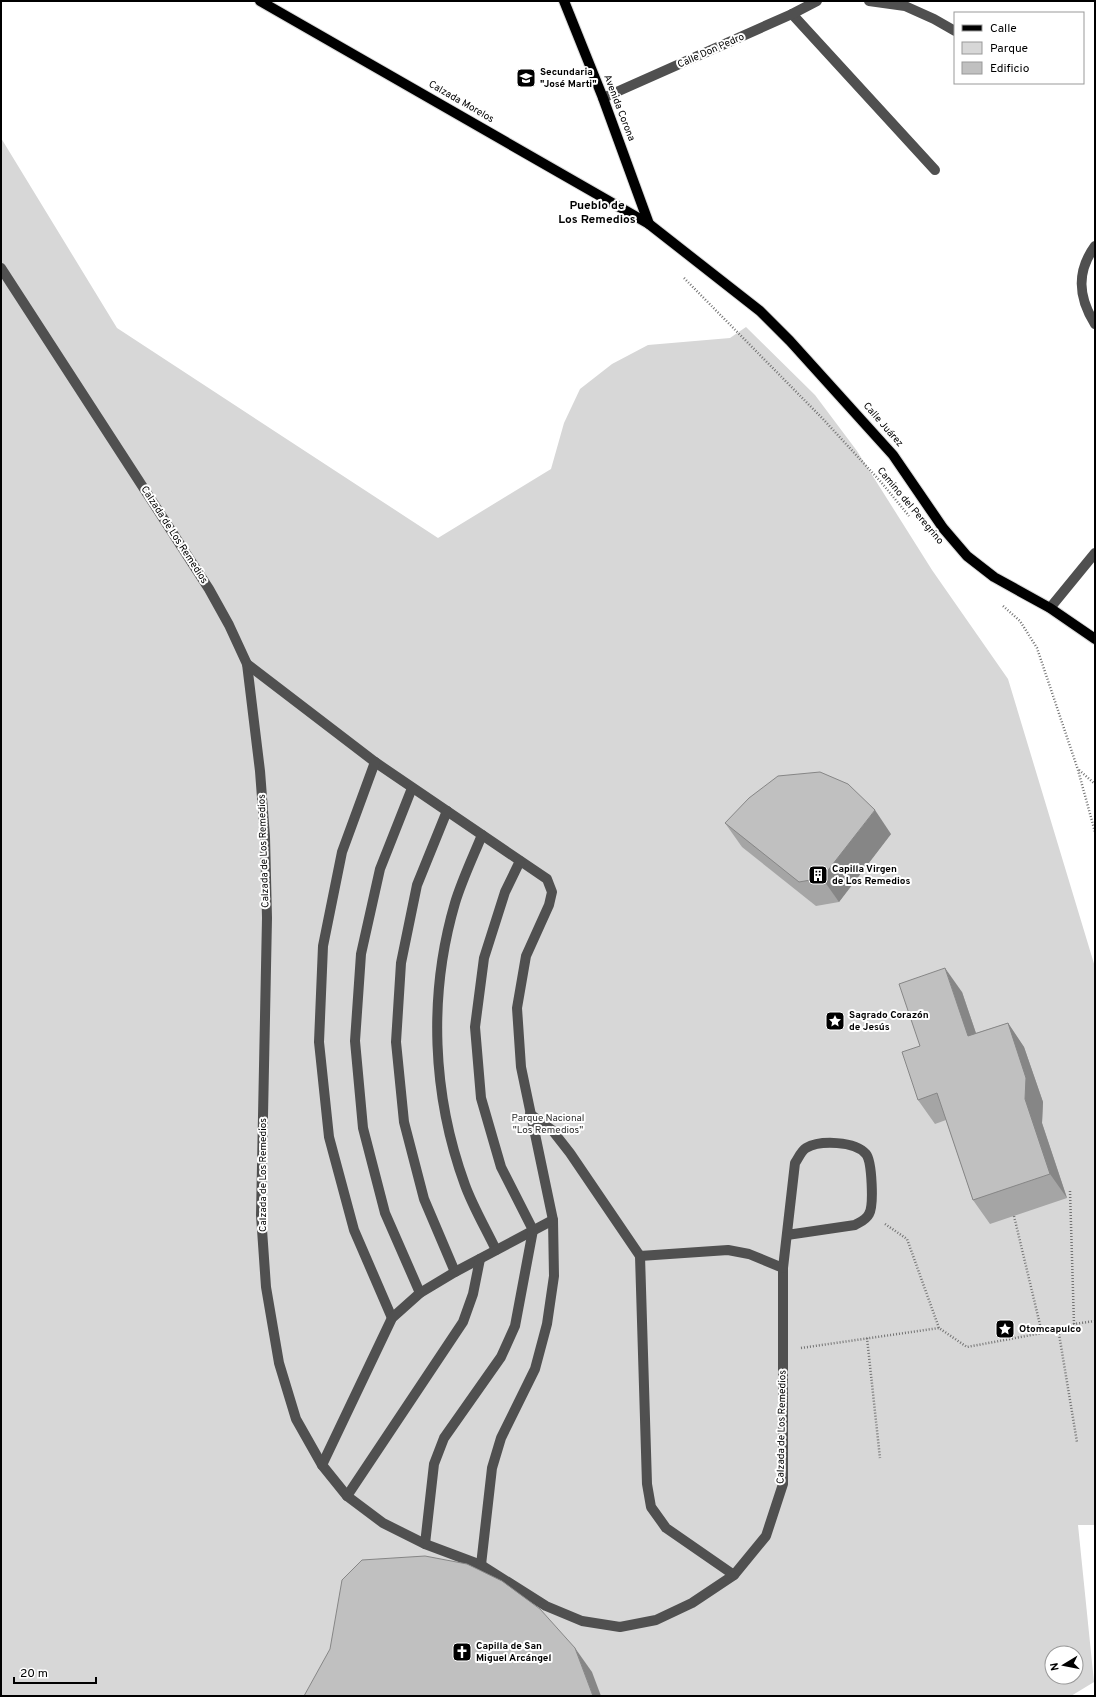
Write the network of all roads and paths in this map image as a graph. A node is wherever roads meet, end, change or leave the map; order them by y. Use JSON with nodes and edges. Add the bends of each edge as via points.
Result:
{"nodes":[{"id":1,"x":260,"y":1,"type":"edge"},
{"id":2,"x":564,"y":1,"type":"edge"},
{"id":3,"x":817,"y":1,"type":"edge"},
{"id":4,"x":869,"y":1,"type":"edge"},
{"id":5,"x":792,"y":14,"type":"junction"},
{"id":6,"x":954,"y":30,"type":"edge"},
{"id":7,"x":603,"y":98,"type":"junction"},
{"id":8,"x":935,"y":170,"type":"dead end"},
{"id":9,"x":649,"y":224,"type":"junction"},
{"id":10,"x":1095,"y":246,"type":"edge"},
{"id":11,"x":1,"y":268,"type":"edge"},
{"id":12,"x":684,"y":278,"type":"dead end"},
{"id":13,"x":1095,"y":324,"type":"edge"},
{"id":14,"x":910,"y":517,"type":"dead end"},
{"id":15,"x":1095,"y":553,"type":"edge"},
{"id":16,"x":1002,"y":605,"type":"dead end"},
{"id":17,"x":1050,"y":608,"type":"junction"},
{"id":18,"x":1095,"y":639,"type":"edge"},
{"id":19,"x":247,"y":664,"type":"junction"},
{"id":20,"x":376,"y":762,"type":"junction"},
{"id":21,"x":1078,"y":770,"type":"junction"},
{"id":22,"x":1095,"y":784,"type":"edge"},
{"id":23,"x":412,"y":788,"type":"junction"},
{"id":24,"x":447,"y":811,"type":"junction"},
{"id":25,"x":1095,"y":832,"type":"edge"},
{"id":26,"x":482,"y":835,"type":"junction"},
{"id":27,"x":520,"y":861,"type":"junction"},
{"id":28,"x":530,"y":1114,"type":"junction"},
{"id":29,"x":1070,"y":1191,"type":"dead end"},
{"id":30,"x":870,"y":1214,"type":"junction"},
{"id":31,"x":1014,"y":1216,"type":"dead end"},
{"id":32,"x":553,"y":1220,"type":"junction"},
{"id":33,"x":533,"y":1230,"type":"junction"},
{"id":34,"x":787,"y":1235,"type":"junction"},
{"id":35,"x":496,"y":1250,"type":"junction"},
{"id":36,"x":640,"y":1256,"type":"junction"},
{"id":37,"x":480,"y":1259,"type":"junction"},
{"id":38,"x":783,"y":1268,"type":"junction"},
{"id":39,"x":455,"y":1272,"type":"junction"},
{"id":40,"x":420,"y":1293,"type":"junction"},
{"id":41,"x":392,"y":1318,"type":"junction"},
{"id":42,"x":1095,"y":1321,"type":"edge"},
{"id":43,"x":1074,"y":1324,"type":"junction"},
{"id":44,"x":939,"y":1328,"type":"junction"},
{"id":45,"x":1058,"y":1328,"type":"junction"},
{"id":46,"x":1042,"y":1333,"type":"junction"},
{"id":47,"x":867,"y":1338,"type":"junction"},
{"id":48,"x":783,"y":1350,"type":"junction"},
{"id":49,"x":1077,"y":1442,"type":"dead end"},
{"id":50,"x":880,"y":1458,"type":"dead end"},
{"id":51,"x":322,"y":1465,"type":"junction"},
{"id":52,"x":347,"y":1496,"type":"junction"},
{"id":53,"x":425,"y":1544,"type":"junction"},
{"id":54,"x":481,"y":1565,"type":"junction"},
{"id":55,"x":734,"y":1575,"type":"junction"}],
"edges":[{"from":1,"to":9,"type":"main road","name":"Calzada Morelos"},
{"from":2,"to":7,"type":"main road","name":"Avenida Corona"},
{"from":3,"to":5,"type":"street","name":"Calle Don Pedro"},
{"from":4,"to":6,"type":"street","via":[[905,6]]},
{"from":5,"to":7,"type":"street","name":"Calle Don Pedro"},
{"from":5,"to":8,"type":"street"},
{"from":7,"to":9,"type":"main road","name":"Avenida Corona"},
{"from":9,"to":17,"type":"main road","name":"Calle Juárez","via":[[760,311],[790,341],[893,455],[943,528],[967,556],[994,577]]},
{"from":10,"to":13,"type":"street","via":[[1083,267],[1081,291],[1088,313]]},
{"from":11,"to":19,"type":"street","name":"Calzada de Los Remedios","via":[[209,589]]},
{"from":12,"to":14,"type":"path","name":"Camino del Peregrino","via":[[823,419]]},
{"from":15,"to":17,"type":"street"},
{"from":16,"to":21,"type":"path","via":[[1020,620],[1038,648]]},
{"from":17,"to":18,"type":"main road","name":"Calle Juárez"},
{"from":19,"to":20,"type":"street"},
{"from":19,"to":51,"type":"street","name":"Calzada de Los Remedios","via":[[265,838],[267,918],[261,1215],[266,1286],[279,1363],[296,1419]]},
{"from":20,"to":23,"type":"street"},
{"from":20,"to":41,"type":"street","via":[[341,860],[324,946],[319,1042],[330,1137],[354,1230]]},
{"from":21,"to":22,"type":"path"},
{"from":21,"to":25,"type":"path"},
{"from":23,"to":24,"type":"street"},
{"from":23,"to":40,"type":"street","via":[[380,869],[366,931],[361,954],[355,1041],[364,1128],[385,1213]]},
{"from":24,"to":26,"type":"street"},
{"from":24,"to":39,"type":"street","via":[[418,885],[401,963],[396,1042],[406,1129],[424,1199]]},
{"from":26,"to":27,"type":"street"},
{"from":26,"to":35,"type":"street","via":[[455,902],[440,972],[436,1045],[446,1123],[465,1186]]},
{"from":27,"to":28,"type":"street","via":[[547,879],[552,892],[526,956],[517,1008],[521,1067]]},
{"from":27,"to":33,"type":"street","via":[[505,892],[484,958],[476,1027],[481,1098],[501,1167]]},
{"from":28,"to":32,"type":"street"},
{"from":28,"to":36,"type":"street","via":[[552,1130],[570,1153]]},
{"from":29,"to":43,"type":"path"},
{"from":30,"to":34,"type":"street","via":[[855,1225]]},
{"from":30,"to":34,"type":"street","name":"Calzada de Los Remedios","via":[[872,1204],[868,1156],[861,1149],[852,1146],[821,1142],[805,1148],[795,1163]]},
{"from":30,"to":44,"type":"path","via":[[907,1239]]},
{"from":31,"to":46,"type":"path"},
{"from":32,"to":33,"type":"street"},
{"from":32,"to":54,"type":"street","via":[[554,1276],[547,1324],[535,1369],[501,1438],[492,1468]]},
{"from":33,"to":35,"type":"street"},
{"from":33,"to":53,"type":"street","via":[[515,1326],[501,1357],[444,1438],[434,1464]]},
{"from":34,"to":38,"type":"street","name":"Calzada de Los Remedios"},
{"from":35,"to":37,"type":"street"},
{"from":36,"to":38,"type":"street","via":[[728,1250],[748,1254]]},
{"from":36,"to":55,"type":"street","via":[[647,1484],[651,1507],[666,1528]]},
{"from":37,"to":39,"type":"street"},
{"from":37,"to":52,"type":"street","via":[[473,1294],[462,1322]]},
{"from":38,"to":48,"type":"street","name":"Calzada de Los Remedios"},
{"from":39,"to":40,"type":"street"},
{"from":40,"to":41,"type":"street"},
{"from":41,"to":51,"type":"street"},
{"from":42,"to":43,"type":"path"},
{"from":43,"to":45,"type":"path"},
{"from":44,"to":46,"type":"path","via":[[968,1347]]},
{"from":44,"to":47,"type":"path"},
{"from":45,"to":46,"type":"path"},
{"from":45,"to":49,"type":"path"},
{"from":47,"to":48,"type":"path"},
{"from":47,"to":50,"type":"path"},
{"from":48,"to":55,"type":"street","name":"Calzada de Los Remedios","via":[[783,1484],[766,1536]]},
{"from":51,"to":52,"type":"street","name":"Calzada de Los Remedios"},
{"from":52,"to":53,"type":"street","name":"Calzada de Los Remedios","via":[[383,1523]]},
{"from":53,"to":54,"type":"street","name":"Calzada de Los Remedios"},
{"from":54,"to":55,"type":"street","name":"Calzada de Los Remedios","via":[[546,1606],[582,1621],[620,1627],[656,1620],[692,1603]]}]}
